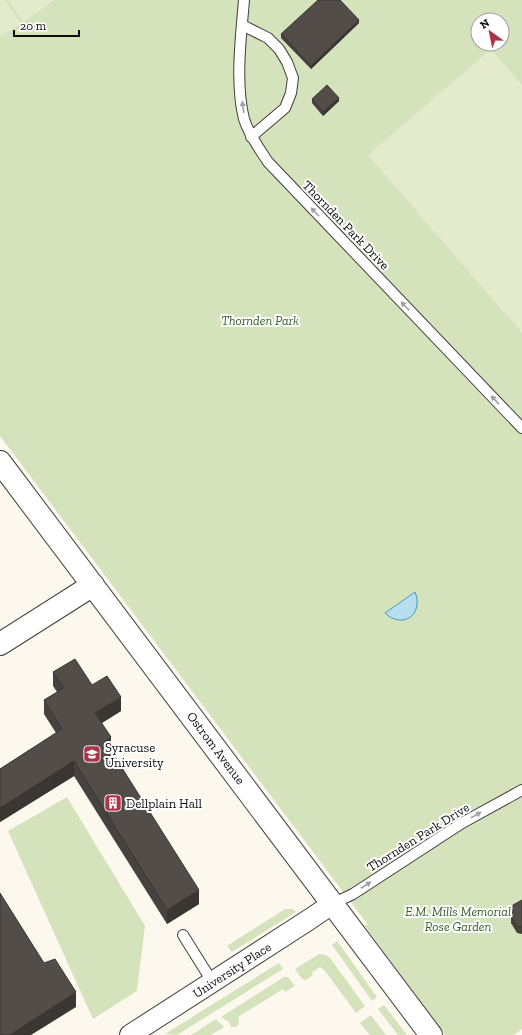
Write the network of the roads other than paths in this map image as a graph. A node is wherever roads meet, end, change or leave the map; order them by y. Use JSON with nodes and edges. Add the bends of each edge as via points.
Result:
{"nodes":[{"id":1,"x":244,"y":0,"type":"edge"},
{"id":2,"x":242,"y":25,"type":"junction"},
{"id":3,"x":251,"y":137,"type":"junction"},
{"id":4,"x":522,"y":428,"type":"edge"},
{"id":5,"x":0,"y":462,"type":"edge"},
{"id":6,"x":93,"y":585,"type":"junction"},
{"id":7,"x":0,"y":644,"type":"edge"},
{"id":8,"x":520,"y":792,"type":"edge"},
{"id":9,"x":332,"y":904,"type":"junction"},
{"id":10,"x":183,"y":935,"type":"dead end"},
{"id":11,"x":212,"y":983,"type":"junction"},
{"id":12,"x":130,"y":1035,"type":"edge"},
{"id":13,"x":431,"y":1035,"type":"edge"}],
"edges":[{"from":1,"to":2,"type":"lane","name":"Thornden Park Drive"},
{"from":3,"to":2,"type":"lane","name":"Thornden Park Drive","one_way":true,"via":[[244,119],[239,78]]},
{"from":2,"to":3,"type":"lane","via":[[268,38],[279,49],[293,78],[285,108]]},
{"from":4,"to":3,"type":"lane","name":"Thornden Park Drive","one_way":true,"via":[[268,162]]},
{"from":5,"to":6,"type":"street","name":"Ostrom Avenue"},
{"from":6,"to":7,"type":"street"},
{"from":6,"to":9,"type":"street","name":"Ostrom Avenue"},
{"from":9,"to":8,"type":"lane","name":"Thornden Park Drive","one_way":true,"via":[[353,894],[462,823]]},
{"from":9,"to":11,"type":"street","name":"University Place"},
{"from":9,"to":13,"type":"street","name":"Ostrom Avenue"},
{"from":10,"to":11,"type":"lane"},
{"from":11,"to":12,"type":"street","name":"University Place"}]}
